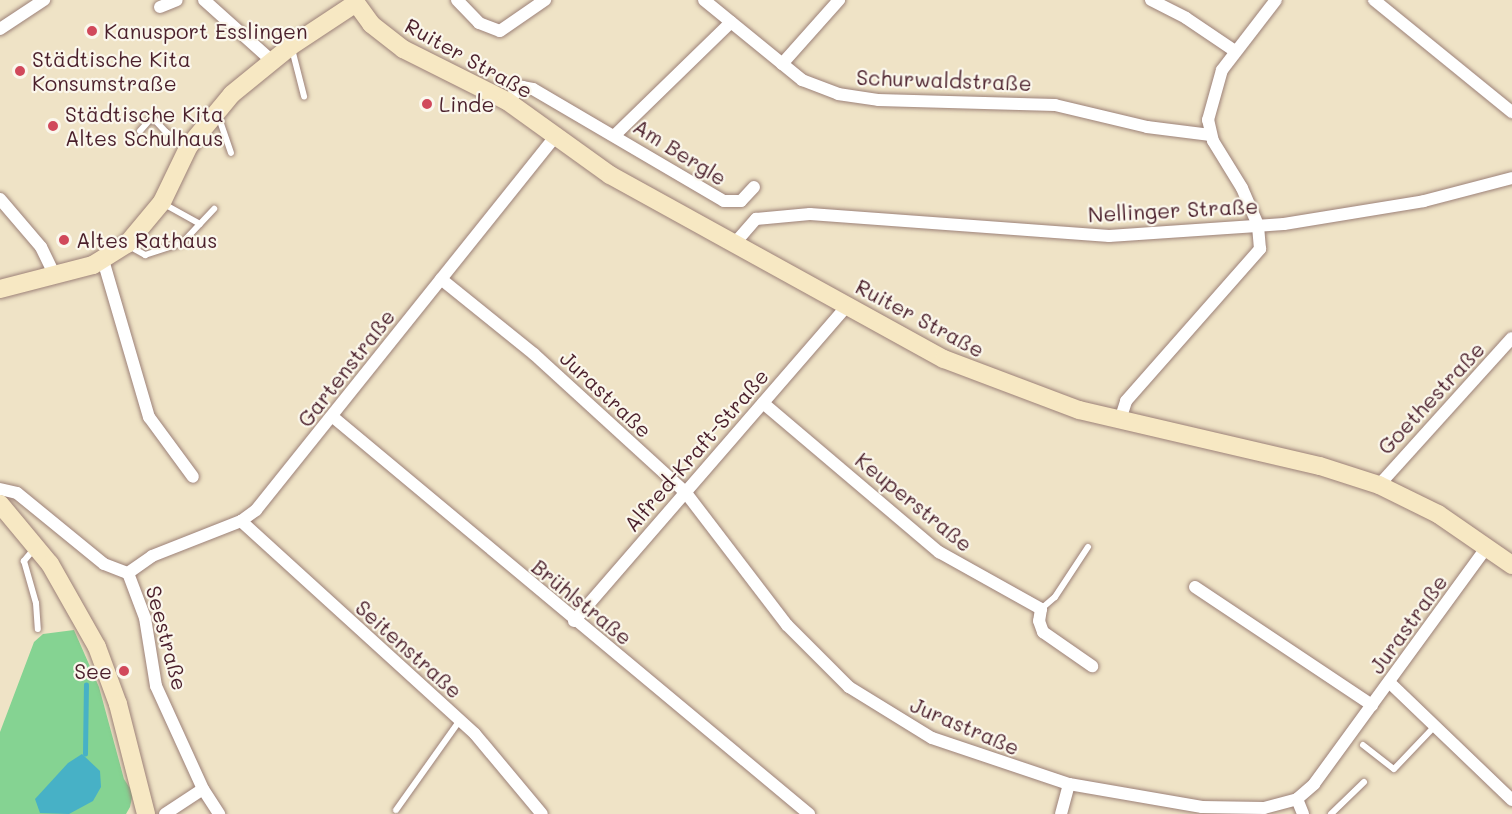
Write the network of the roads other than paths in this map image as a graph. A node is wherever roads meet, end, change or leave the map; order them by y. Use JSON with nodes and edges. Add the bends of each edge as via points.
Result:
{"nodes":[{"id":1,"x":44,"y":0,"type":"edge"},
{"id":2,"x":177,"y":0,"type":"edge"},
{"id":3,"x":204,"y":0,"type":"edge"},
{"id":4,"x":457,"y":0,"type":"edge"},
{"id":5,"x":544,"y":0,"type":"edge"},
{"id":6,"x":704,"y":0,"type":"edge"},
{"id":7,"x":839,"y":0,"type":"edge"},
{"id":8,"x":1151,"y":0,"type":"edge"},
{"id":9,"x":1276,"y":0,"type":"edge"},
{"id":10,"x":1374,"y":0,"type":"edge"},
{"id":11,"x":356,"y":2,"type":"edge"},
{"id":12,"x":160,"y":7,"type":"dead end"},
{"id":13,"x":731,"y":22,"type":"junction"},
{"id":14,"x":0,"y":28,"type":"edge"},
{"id":15,"x":291,"y":46,"type":"junction"},
{"id":16,"x":1235,"y":51,"type":"junction"},
{"id":17,"x":272,"y":61,"type":"junction"},
{"id":18,"x":782,"y":63,"type":"junction"},
{"id":19,"x":304,"y":96,"type":"dead end"},
{"id":20,"x":507,"y":101,"type":"junction"},
{"id":21,"x":216,"y":112,"type":"junction"},
{"id":22,"x":1512,"y":112,"type":"edge"},
{"id":23,"x":140,"y":131,"type":"dead end"},
{"id":24,"x":615,"y":135,"type":"junction"},
{"id":25,"x":1210,"y":135,"type":"junction"},
{"id":26,"x":555,"y":137,"type":"junction"},
{"id":27,"x":189,"y":146,"type":"junction"},
{"id":28,"x":231,"y":153,"type":"dead end"},
{"id":29,"x":1512,"y":178,"type":"edge"},
{"id":30,"x":754,"y":187,"type":"dead end"},
{"id":31,"x":0,"y":199,"type":"edge"},
{"id":32,"x":162,"y":202,"type":"junction"},
{"id":33,"x":214,"y":209,"type":"dead end"},
{"id":34,"x":200,"y":224,"type":"junction"},
{"id":35,"x":1258,"y":225,"type":"junction"},
{"id":36,"x":735,"y":243,"type":"junction"},
{"id":37,"x":127,"y":244,"type":"junction"},
{"id":38,"x":103,"y":260,"type":"junction"},
{"id":39,"x":55,"y":276,"type":"junction"},
{"id":40,"x":441,"y":279,"type":"junction"},
{"id":41,"x":0,"y":289,"type":"edge"},
{"id":42,"x":847,"y":306,"type":"junction"},
{"id":43,"x":1510,"y":344,"type":"edge"},
{"id":44,"x":763,"y":403,"type":"junction"},
{"id":45,"x":333,"y":417,"type":"junction"},
{"id":46,"x":1120,"y":420,"type":"junction"},
{"id":47,"x":193,"y":477,"type":"dead end"},
{"id":48,"x":1379,"y":485,"type":"junction"},
{"id":49,"x":0,"y":489,"type":"edge"},
{"id":50,"x":686,"y":493,"type":"junction"},
{"id":51,"x":0,"y":504,"type":"edge"},
{"id":52,"x":241,"y":521,"type":"junction"},
{"id":53,"x":37,"y":546,"type":"junction"},
{"id":54,"x":1088,"y":547,"type":"dead end"},
{"id":55,"x":1487,"y":547,"type":"junction"},
{"id":56,"x":1512,"y":565,"type":"edge"},
{"id":57,"x":128,"y":573,"type":"junction"},
{"id":58,"x":1195,"y":587,"type":"dead end"},
{"id":59,"x":1041,"y":609,"type":"junction"},
{"id":60,"x":574,"y":621,"type":"junction"},
{"id":61,"x":38,"y":629,"type":"dead end"},
{"id":62,"x":1092,"y":666,"type":"dead end"},
{"id":63,"x":1390,"y":683,"type":"junction"},
{"id":64,"x":1372,"y":705,"type":"junction"},
{"id":65,"x":460,"y":720,"type":"junction"},
{"id":66,"x":1436,"y":726,"type":"junction"},
{"id":67,"x":1363,"y":745,"type":"dead end"},
{"id":68,"x":1364,"y":782,"type":"dead end"},
{"id":69,"x":1069,"y":784,"type":"junction"},
{"id":70,"x":203,"y":789,"type":"junction"},
{"id":71,"x":1297,"y":799,"type":"junction"},
{"id":72,"x":1512,"y":800,"type":"edge"},
{"id":73,"x":396,"y":810,"type":"dead end"},
{"id":74,"x":147,"y":814,"type":"edge"},
{"id":75,"x":165,"y":814,"type":"edge"},
{"id":76,"x":219,"y":814,"type":"edge"},
{"id":77,"x":542,"y":814,"type":"edge"},
{"id":78,"x":809,"y":814,"type":"edge"},
{"id":79,"x":1061,"y":814,"type":"edge"},
{"id":80,"x":1304,"y":814,"type":"edge"},
{"id":81,"x":1331,"y":814,"type":"edge"}],
"edges":[{"from":1,"to":14,"type":"street"},
{"from":2,"to":12,"type":"street"},
{"from":3,"to":17,"type":"street"},
{"from":4,"to":5,"type":"street","via":[[479,23],[500,31]]},
{"from":6,"to":13,"type":"street","name":"Schurwaldstraße"},
{"from":7,"to":18,"type":"street"},
{"from":8,"to":16,"type":"street"},
{"from":9,"to":16,"type":"street"},
{"from":10,"to":22,"type":"street"},
{"from":11,"to":15,"type":"street"},
{"from":11,"to":20,"type":"street","name":"Ruiter Straße","via":[[371,24],[402,49]]},
{"from":13,"to":18,"type":"street","name":"Schurwaldstraße"},
{"from":13,"to":24,"type":"street","name":"Am Bergle"},
{"from":15,"to":17,"type":"street"},
{"from":15,"to":19,"type":"lane"},
{"from":16,"to":25,"type":"street","via":[[1215,82],[1208,120]]},
{"from":17,"to":21,"type":"street","via":[[238,87]]},
{"from":18,"to":25,"type":"street","name":"Schurwaldstraße","via":[[811,85],[852,97],[1054,105],[1147,127]]},
{"from":20,"to":24,"type":"street","name":"Am Bergle","via":[[522,87],[529,87]]},
{"from":20,"to":26,"type":"street","name":"Ruiter Straße"},
{"from":21,"to":27,"type":"street"},
{"from":21,"to":28,"type":"lane","via":[[224,122]]},
{"from":23,"to":27,"type":"lane","via":[[152,117],[169,135]]},
{"from":24,"to":30,"type":"street","name":"Am Bergle","via":[[719,200],[741,201]]},
{"from":25,"to":35,"type":"street","via":[[1242,188]]},
{"from":26,"to":36,"type":"street","name":"Ruiter Straße","via":[[610,175]]},
{"from":26,"to":40,"type":"street","name":"Gartenstraße"},
{"from":27,"to":32,"type":"street"},
{"from":29,"to":35,"type":"street","name":"Nellinger Straße","via":[[1388,208]]},
{"from":31,"to":39,"type":"street","via":[[41,247]]},
{"from":32,"to":34,"type":"lane"},
{"from":32,"to":37,"type":"street"},
{"from":33,"to":34,"type":"lane"},
{"from":34,"to":37,"type":"lane","via":[[182,243],[145,255]]},
{"from":35,"to":36,"type":"street","name":"Nellinger Straße","via":[[1109,236],[810,214],[756,219]]},
{"from":35,"to":46,"type":"street","via":[[1262,242],[1254,260],[1126,401]]},
{"from":36,"to":42,"type":"street","name":"Ruiter Straße"},
{"from":37,"to":38,"type":"street"},
{"from":38,"to":39,"type":"street"},
{"from":38,"to":47,"type":"street","via":[[149,417]]},
{"from":39,"to":41,"type":"street"},
{"from":40,"to":45,"type":"street","name":"Gartenstraße"},
{"from":40,"to":50,"type":"street","name":"Jurastraße","via":[[534,354]]},
{"from":42,"to":44,"type":"street","name":"Alfred-Kraft-Straße"},
{"from":42,"to":46,"type":"street","name":"Ruiter Straße","via":[[972,372]]},
{"from":43,"to":48,"type":"street","name":"Goethestraße"},
{"from":44,"to":50,"type":"street","name":"Alfred-Kraft-Straße"},
{"from":44,"to":59,"type":"street","name":"Keuperstraße","via":[[939,552]]},
{"from":45,"to":52,"type":"street","name":"Gartenstraße","via":[[265,501]]},
{"from":45,"to":60,"type":"street","name":"Brühlstraße"},
{"from":46,"to":48,"type":"street","name":"Ruiter Straße","via":[[1320,466]]},
{"from":48,"to":55,"type":"street","name":"Ruiter Straße","via":[[1438,514]]},
{"from":49,"to":57,"type":"street","name":"Seestraße","via":[[17,493],[104,564]]},
{"from":50,"to":60,"type":"street","name":"Alfred-Kraft-Straße"},
{"from":50,"to":69,"type":"street","name":"Jurastraße","via":[[801,642],[862,697],[952,747]]},
{"from":51,"to":53,"type":"street"},
{"from":52,"to":57,"type":"street","name":"Gartenstraße","via":[[152,556]]},
{"from":52,"to":65,"type":"street","name":"Seitenstraße"},
{"from":53,"to":61,"type":"lane","via":[[24,561],[36,603]]},
{"from":53,"to":74,"type":"street","via":[[81,615],[109,676]]},
{"from":54,"to":59,"type":"lane","via":[[1054,597]]},
{"from":55,"to":56,"type":"street","name":"Ruiter Straße"},
{"from":55,"to":63,"type":"street","name":"Jurastraße"},
{"from":57,"to":70,"type":"street","name":"Seestraße","via":[[144,618],[156,686]]},
{"from":58,"to":64,"type":"street"},
{"from":59,"to":62,"type":"street","via":[[1039,621],[1043,632]]},
{"from":60,"to":78,"type":"street","name":"Brühlstraße"},
{"from":63,"to":64,"type":"street","name":"Jurastraße"},
{"from":63,"to":66,"type":"street"},
{"from":64,"to":71,"type":"street","name":"Jurastraße","via":[[1314,784]]},
{"from":65,"to":73,"type":"lane"},
{"from":65,"to":77,"type":"street","name":"Seitenstraße","via":[[501,761]]},
{"from":66,"to":67,"type":"lane","via":[[1394,769]]},
{"from":66,"to":72,"type":"street"},
{"from":68,"to":81,"type":"lane"},
{"from":69,"to":71,"type":"street","name":"Jurastraße","via":[[1202,807],[1264,808]]},
{"from":69,"to":79,"type":"street"},
{"from":70,"to":75,"type":"street"},
{"from":70,"to":76,"type":"street","name":"Seestraße"},
{"from":71,"to":80,"type":"street"}]}
